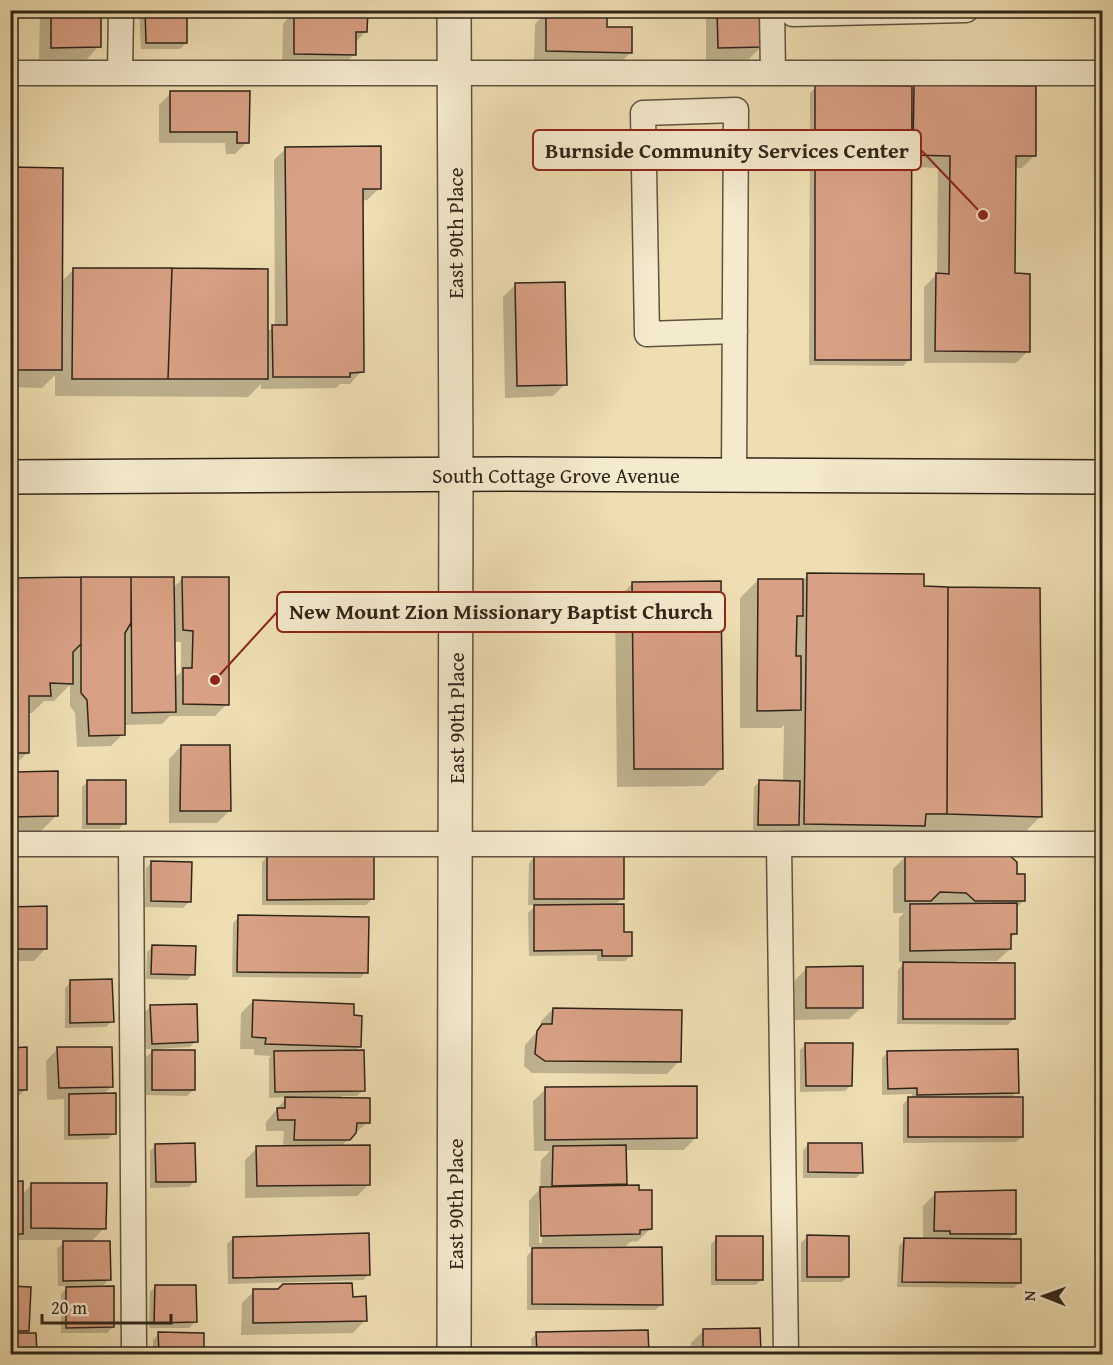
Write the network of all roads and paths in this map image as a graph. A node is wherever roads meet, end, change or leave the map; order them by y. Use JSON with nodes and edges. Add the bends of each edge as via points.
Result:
{"nodes":[{"id":1,"x":120,"y":10,"type":"edge"},
{"id":2,"x":454,"y":10,"type":"edge"},
{"id":3,"x":772,"y":10,"type":"edge"},
{"id":4,"x":793,"y":10,"type":"edge"},
{"id":5,"x":966,"y":10,"type":"edge"},
{"id":6,"x":1102,"y":72,"type":"edge"},
{"id":7,"x":10,"y":73,"type":"edge"},
{"id":8,"x":120,"y":73,"type":"junction"},
{"id":9,"x":454,"y":73,"type":"junction"},
{"id":10,"x":773,"y":73,"type":"junction"},
{"id":11,"x":735,"y":332,"type":"junction"},
{"id":12,"x":456,"y":474,"type":"junction"},
{"id":13,"x":734,"y":476,"type":"junction"},
{"id":14,"x":10,"y":477,"type":"edge"},
{"id":15,"x":1102,"y":477,"type":"edge"},
{"id":16,"x":10,"y":844,"type":"edge"},
{"id":17,"x":131,"y":844,"type":"junction"},
{"id":18,"x":456,"y":844,"type":"junction"},
{"id":19,"x":779,"y":844,"type":"junction"},
{"id":20,"x":1102,"y":844,"type":"edge"},
{"id":21,"x":134,"y":1354,"type":"edge"},
{"id":22,"x":454,"y":1354,"type":"edge"},
{"id":23,"x":786,"y":1354,"type":"edge"}],
"edges":[{"from":1,"to":8,"type":"lane"},
{"from":2,"to":9,"type":"street","name":"East 90th Place"},
{"from":3,"to":10,"type":"lane"},
{"from":4,"to":5,"type":"lane","via":[[793,14]]},
{"from":6,"to":10,"type":"lane"},
{"from":7,"to":8,"type":"lane"},
{"from":8,"to":9,"type":"lane"},
{"from":9,"to":10,"type":"lane"},
{"from":9,"to":12,"type":"street","name":"East 90th Place"},
{"from":11,"to":11,"type":"lane","via":[[736,110],[643,113],[647,334]]},
{"from":11,"to":13,"type":"lane"},
{"from":12,"to":13,"type":"street","name":"South Cottage Grove Avenue"},
{"from":12,"to":14,"type":"street","name":"South Cottage Grove Avenue"},
{"from":12,"to":18,"type":"street","name":"East 90th Place"},
{"from":13,"to":15,"type":"street","name":"South Cottage Grove Avenue"},
{"from":16,"to":17,"type":"lane"},
{"from":17,"to":18,"type":"lane"},
{"from":17,"to":21,"type":"lane"},
{"from":18,"to":19,"type":"lane"},
{"from":18,"to":22,"type":"street","name":"East 90th Place"},
{"from":19,"to":20,"type":"lane"},
{"from":19,"to":23,"type":"lane"}]}
